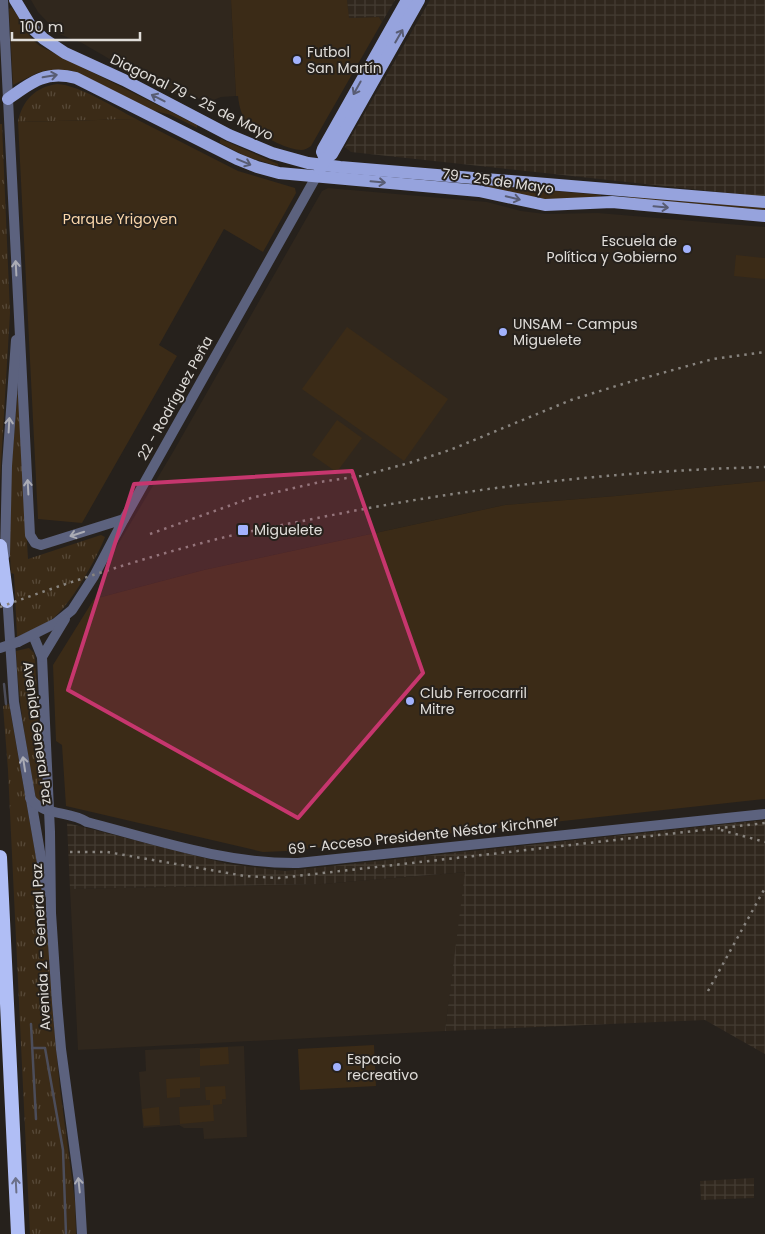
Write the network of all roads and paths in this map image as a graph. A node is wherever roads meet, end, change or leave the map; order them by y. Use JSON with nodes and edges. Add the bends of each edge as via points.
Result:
{"nodes":[{"id":1,"x":3,"y":0,"type":"edge"},
{"id":2,"x":15,"y":0,"type":"edge"},
{"id":3,"x":407,"y":0,"type":"edge"},
{"id":4,"x":419,"y":0,"type":"edge"},
{"id":5,"x":4,"y":100,"type":"edge"},
{"id":6,"x":323,"y":161,"type":"junction"},
{"id":7,"x":316,"y":177,"type":"junction"},
{"id":8,"x":765,"y":202,"type":"edge"},
{"id":9,"x":765,"y":216,"type":"edge"},
{"id":10,"x":18,"y":316,"type":"junction"},
{"id":11,"x":124,"y":519,"type":"junction"},
{"id":12,"x":0,"y":546,"type":"edge"},
{"id":13,"x":7,"y":602,"type":"junction"},
{"id":14,"x":72,"y":610,"type":"junction"},
{"id":15,"x":34,"y":635,"type":"junction"},
{"id":16,"x":0,"y":648,"type":"edge"},
{"id":17,"x":42,"y":657,"type":"junction"},
{"id":18,"x":30,"y":798,"type":"junction"},
{"id":19,"x":48,"y":810,"type":"junction"},
{"id":20,"x":765,"y":814,"type":"edge"},
{"id":21,"x":87,"y":822,"type":"junction"},
{"id":22,"x":50,"y":832,"type":"junction"},
{"id":23,"x":0,"y":858,"type":"edge"},
{"id":24,"x":51,"y":913,"type":"junction"},
{"id":25,"x":18,"y":1234,"type":"edge"},
{"id":26,"x":82,"y":1234,"type":"edge"}],
"edges":[{"from":1,"to":5,"type":"street"},
{"from":6,"to":2,"type":"main road","name":"Diagonal 79 - 25 de Mayo","one_way":true,"via":[[308,163],[281,156],[238,138],[66,53],[32,28]]},
{"from":3,"to":6,"type":"main road","name":"22 - Rodríguez Peña","one_way":true,"via":[[323,149]]},
{"from":6,"to":4,"type":"main road","name":"22 - Rodríguez Peña","one_way":true,"via":[[332,154]]},
{"from":5,"to":7,"type":"main road","one_way":true,"via":[[35,81],[64,75],[76,78],[244,162],[279,173]]},
{"from":10,"to":5,"type":"street","one_way":true},
{"from":6,"to":7,"type":"main road","name":"22 - Rodríguez Peña"},
{"from":6,"to":8,"type":"main road","name":"79 - 25 de Mayo","via":[[449,177]]},
{"from":7,"to":9,"type":"main road","name":"79 - 25 de Mayo","one_way":true,"via":[[479,191],[545,205],[612,202]]},
{"from":7,"to":11,"type":"street","name":"22 - Rodríguez Peña"},
{"from":11,"to":10,"type":"street","one_way":true,"via":[[46,544],[38,545],[30,535]]},
{"from":13,"to":10,"type":"street","name":"Avenida General Paz","one_way":true,"via":[[6,474]]},
{"from":11,"to":14,"type":"street","name":"22 - Rodríguez Peña"},
{"from":12,"to":13,"type":"highway"},
{"from":18,"to":13,"type":"street","name":"Avenida General Paz","one_way":true,"via":[[14,702]]},
{"from":14,"to":15,"type":"street","name":"22 - Rodríguez Peña"},
{"from":14,"to":17,"type":"street"},
{"from":15,"to":16,"type":"street","name":"22 - Rodríguez Peña","bridge":true},
{"from":15,"to":17,"type":"street","name":"Avenida 2 - General Paz"},
{"from":17,"to":19,"type":"street","name":"Avenida 2 - General Paz"},
{"from":18,"to":19,"type":"street"},
{"from":18,"to":24,"type":"street","name":"Avenida General Paz"},
{"from":19,"to":21,"type":"street","name":"69 - Acceso Presidente Néstor Kirchner"},
{"from":19,"to":22,"type":"street","name":"Avenida 2 - General Paz"},
{"from":20,"to":21,"type":"street","name":"69 - Acceso Presidente Néstor Kirchner","via":[[275,863],[231,858]]},
{"from":21,"to":22,"type":"street","name":"69 - Acceso Presidente Néstor Kirchner","via":[[62,821],[54,824]]},
{"from":22,"to":24,"type":"street","name":"Avenida 2 - General Paz"},
{"from":25,"to":23,"type":"highway","one_way":true},
{"from":26,"to":24,"type":"street","name":"Avenida 2 - General Paz","one_way":true,"via":[[79,1182],[61,1049]]}]}
